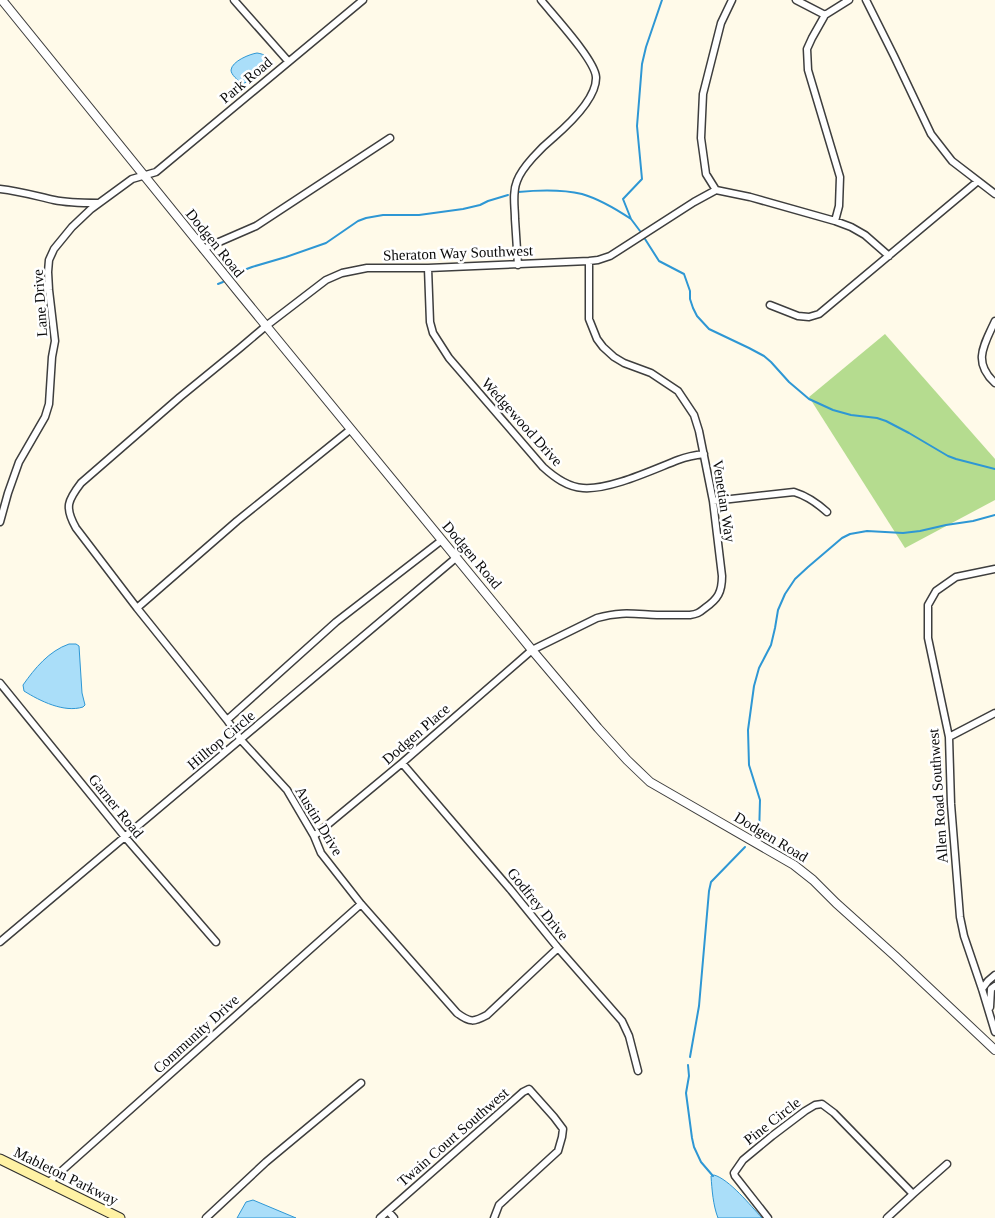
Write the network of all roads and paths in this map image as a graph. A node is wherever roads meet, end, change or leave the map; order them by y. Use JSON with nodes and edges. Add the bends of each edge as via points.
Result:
{"nodes":[{"id":1,"x":2,"y":0,"type":"edge"},
{"id":2,"x":234,"y":0,"type":"edge"},
{"id":3,"x":363,"y":0,"type":"edge"},
{"id":4,"x":541,"y":0,"type":"edge"},
{"id":5,"x":732,"y":0,"type":"edge"},
{"id":6,"x":796,"y":0,"type":"edge"},
{"id":7,"x":849,"y":0,"type":"edge"},
{"id":8,"x":866,"y":0,"type":"edge"},
{"id":9,"x":825,"y":15,"type":"junction"},
{"id":10,"x":288,"y":62,"type":"junction"},
{"id":11,"x":390,"y":138,"type":"dead end"},
{"id":12,"x":144,"y":176,"type":"junction"},
{"id":13,"x":978,"y":182,"type":"junction"},
{"id":14,"x":0,"y":189,"type":"edge"},
{"id":15,"x":716,"y":190,"type":"junction"},
{"id":16,"x":995,"y":194,"type":"edge"},
{"id":17,"x":99,"y":203,"type":"junction"},
{"id":18,"x":835,"y":221,"type":"junction"},
{"id":19,"x":203,"y":249,"type":"junction"},
{"id":20,"x":889,"y":256,"type":"junction"},
{"id":21,"x":589,"y":261,"type":"junction"},
{"id":22,"x":518,"y":265,"type":"junction"},
{"id":23,"x":428,"y":268,"type":"junction"},
{"id":24,"x":770,"y":305,"type":"dead end"},
{"id":25,"x":995,"y":321,"type":"edge"},
{"id":26,"x":266,"y":326,"type":"junction"},
{"id":27,"x":995,"y":383,"type":"edge"},
{"id":28,"x":351,"y":429,"type":"junction"},
{"id":29,"x":704,"y":454,"type":"junction"},
{"id":30,"x":713,"y":501,"type":"junction"},
{"id":31,"x":68,"y":510,"type":"joint"},
{"id":32,"x":826,"y":512,"type":"dead end"},
{"id":33,"x":0,"y":522,"type":"edge"},
{"id":34,"x":442,"y":540,"type":"junction"},
{"id":35,"x":456,"y":557,"type":"junction"},
{"id":36,"x":995,"y":569,"type":"edge"},
{"id":37,"x":137,"y":608,"type":"junction"},
{"id":38,"x":532,"y":650,"type":"junction"},
{"id":39,"x":0,"y":683,"type":"edge"},
{"id":40,"x":995,"y":713,"type":"edge"},
{"id":41,"x":227,"y":720,"type":"junction"},
{"id":42,"x":949,"y":737,"type":"junction"},
{"id":43,"x":241,"y":740,"type":"junction"},
{"id":44,"x":402,"y":763,"type":"junction"},
{"id":45,"x":314,"y":836,"type":"junction"},
{"id":46,"x":125,"y":837,"type":"junction"},
{"id":47,"x":361,"y":904,"type":"junction"},
{"id":48,"x":0,"y":942,"type":"edge"},
{"id":49,"x":216,"y":942,"type":"dead end"},
{"id":50,"x":558,"y":948,"type":"junction"},
{"id":51,"x":995,"y":975,"type":"edge"},
{"id":52,"x":993,"y":988,"type":"edge"},
{"id":53,"x":982,"y":989,"type":"junction"},
{"id":54,"x":990,"y":1016,"type":"junction"},
{"id":55,"x":995,"y":1032,"type":"edge"},
{"id":56,"x":995,"y":1050,"type":"edge"},
{"id":57,"x":638,"y":1070,"type":"dead end"},
{"id":58,"x":361,"y":1083,"type":"dead end"},
{"id":59,"x":0,"y":1159,"type":"edge"},
{"id":60,"x":947,"y":1164,"type":"dead end"},
{"id":61,"x":48,"y":1183,"type":"junction"},
{"id":62,"x":912,"y":1194,"type":"junction"},
{"id":63,"x":388,"y":1211,"type":"junction"},
{"id":64,"x":120,"y":1218,"type":"edge"},
{"id":65,"x":206,"y":1218,"type":"edge"},
{"id":66,"x":380,"y":1218,"type":"edge"},
{"id":67,"x":394,"y":1218,"type":"edge"},
{"id":68,"x":494,"y":1218,"type":"edge"},
{"id":69,"x":768,"y":1218,"type":"edge"},
{"id":70,"x":887,"y":1218,"type":"edge"}],
"edges":[{"from":1,"to":12,"type":"street","name":"Dodgen Road"},
{"from":2,"to":10,"type":"street"},
{"from":3,"to":10,"type":"street","name":"Park Road"},
{"from":4,"to":22,"type":"street","via":[[591,63],[596,76],[595,87],[584,106],[519,175],[514,196]]},
{"from":5,"to":15,"type":"street","via":[[721,22],[703,94],[701,138],[706,174]]},
{"from":6,"to":9,"type":"street"},
{"from":7,"to":9,"type":"street"},
{"from":8,"to":13,"type":"street","via":[[931,134],[952,162]]},
{"from":9,"to":18,"type":"street","via":[[807,49],[807,59],[840,177]]},
{"from":10,"to":12,"type":"street","name":"Park Road","via":[[156,172]]},
{"from":11,"to":19,"type":"street","via":[[256,226]]},
{"from":12,"to":17,"type":"street","name":"Lane Drive","via":[[132,179]]},
{"from":12,"to":19,"type":"street","name":"Dodgen Road"},
{"from":13,"to":16,"type":"street"},
{"from":13,"to":20,"type":"street"},
{"from":14,"to":17,"type":"street","via":[[82,204]]},
{"from":15,"to":18,"type":"street"},
{"from":15,"to":21,"type":"street","name":"Sheraton Way Southwest","via":[[610,256]]},
{"from":17,"to":33,"type":"street","name":"Lane Drive","via":[[72,228],[49,260],[55,344],[49,404],[45,418],[19,462]]},
{"from":18,"to":20,"type":"street","via":[[865,235]]},
{"from":19,"to":26,"type":"street","name":"Dodgen Road"},
{"from":20,"to":24,"type":"street","via":[[809,318]]},
{"from":21,"to":22,"type":"street","name":"Sheraton Way Southwest"},
{"from":21,"to":29,"type":"street","name":"Venetian Way","via":[[589,319],[597,339],[614,357],[651,373],[678,391],[694,415]]},
{"from":22,"to":23,"type":"street","name":"Sheraton Way Southwest"},
{"from":23,"to":26,"type":"street","name":"Sheraton Way Southwest","via":[[367,268],[342,273],[326,280]]},
{"from":23,"to":29,"type":"street","name":"Wedgewood Drive","via":[[433,333],[449,358],[553,477],[569,485],[594,488]]},
{"from":25,"to":27,"type":"street","via":[[981,353],[985,372]]},
{"from":26,"to":28,"type":"street","name":"Dodgen Road"},
{"from":26,"to":31,"type":"street","name":"Sheraton Way Southwest","via":[[80,482],[69,501]]},
{"from":28,"to":34,"type":"street","name":"Dodgen Road"},
{"from":28,"to":37,"type":"street","via":[[236,521]]},
{"from":29,"to":30,"type":"street","name":"Venetian Way"},
{"from":30,"to":32,"type":"street","via":[[794,492],[813,499]]},
{"from":30,"to":38,"type":"street","name":"Venetian Way","via":[[722,586],[712,603],[698,614],[690,615],[608,615]]},
{"from":31,"to":37,"type":"street","name":"Austin Drive","via":[[76,528]]},
{"from":34,"to":35,"type":"street","name":"Dodgen Road"},
{"from":34,"to":41,"type":"street","via":[[336,622]]},
{"from":35,"to":38,"type":"street","name":"Dodgen Road"},
{"from":35,"to":43,"type":"street","name":"Hilltop Circle"},
{"from":36,"to":42,"type":"street","name":"Allen Road Southwest","via":[[956,577],[936,591],[928,605],[928,638]]},
{"from":37,"to":41,"type":"street","name":"Austin Drive"},
{"from":38,"to":44,"type":"street","name":"Dodgen Place"},
{"from":38,"to":56,"type":"street","name":"Dodgen Road","via":[[598,728],[650,782],[794,865]]},
{"from":39,"to":46,"type":"street","name":"Garner Road"},
{"from":40,"to":42,"type":"street"},
{"from":41,"to":43,"type":"street","name":"Austin Drive"},
{"from":42,"to":53,"type":"street","name":"Allen Road Southwest","via":[[960,917]]},
{"from":43,"to":45,"type":"street","name":"Austin Drive","via":[[287,790]]},
{"from":43,"to":46,"type":"street","name":"Hilltop Circle"},
{"from":44,"to":45,"type":"street","name":"Dodgen Place"},
{"from":44,"to":50,"type":"street","name":"Godfrey Drive"},
{"from":45,"to":47,"type":"street","name":"Austin Drive","via":[[321,853]]},
{"from":46,"to":48,"type":"street","name":"Hilltop Circle"},
{"from":46,"to":49,"type":"street","name":"Garner Road"},
{"from":47,"to":50,"type":"street","name":"Austin Drive","via":[[457,1013],[468,1020],[476,1021],[487,1015]]},
{"from":47,"to":61,"type":"street","name":"Community Drive"},
{"from":50,"to":57,"type":"street","name":"Godfrey Drive","via":[[622,1022]]},
{"from":51,"to":53,"type":"street"},
{"from":52,"to":53,"type":"street"},
{"from":52,"to":54,"type":"street"},
{"from":53,"to":54,"type":"street","name":"Allen Road Southwest"},
{"from":54,"to":55,"type":"street","name":"Allen Road Southwest"},
{"from":58,"to":65,"type":"street","via":[[266,1162]]},
{"from":59,"to":61,"type":"main road","name":"Mableton Parkway"},
{"from":60,"to":62,"type":"street"},
{"from":61,"to":64,"type":"main road","name":"Mableton Parkway"},
{"from":62,"to":69,"type":"street","name":"Pine Circle","via":[[834,1113],[822,1104],[815,1105],[743,1160],[734,1173]]},
{"from":62,"to":70,"type":"street"},
{"from":63,"to":66,"type":"street","name":"Twain Court Southwest"},
{"from":63,"to":67,"type":"street"},
{"from":63,"to":68,"type":"street","name":"Twain Court Southwest","via":[[529,1089],[563,1129],[560,1146],[499,1205]]}]}
